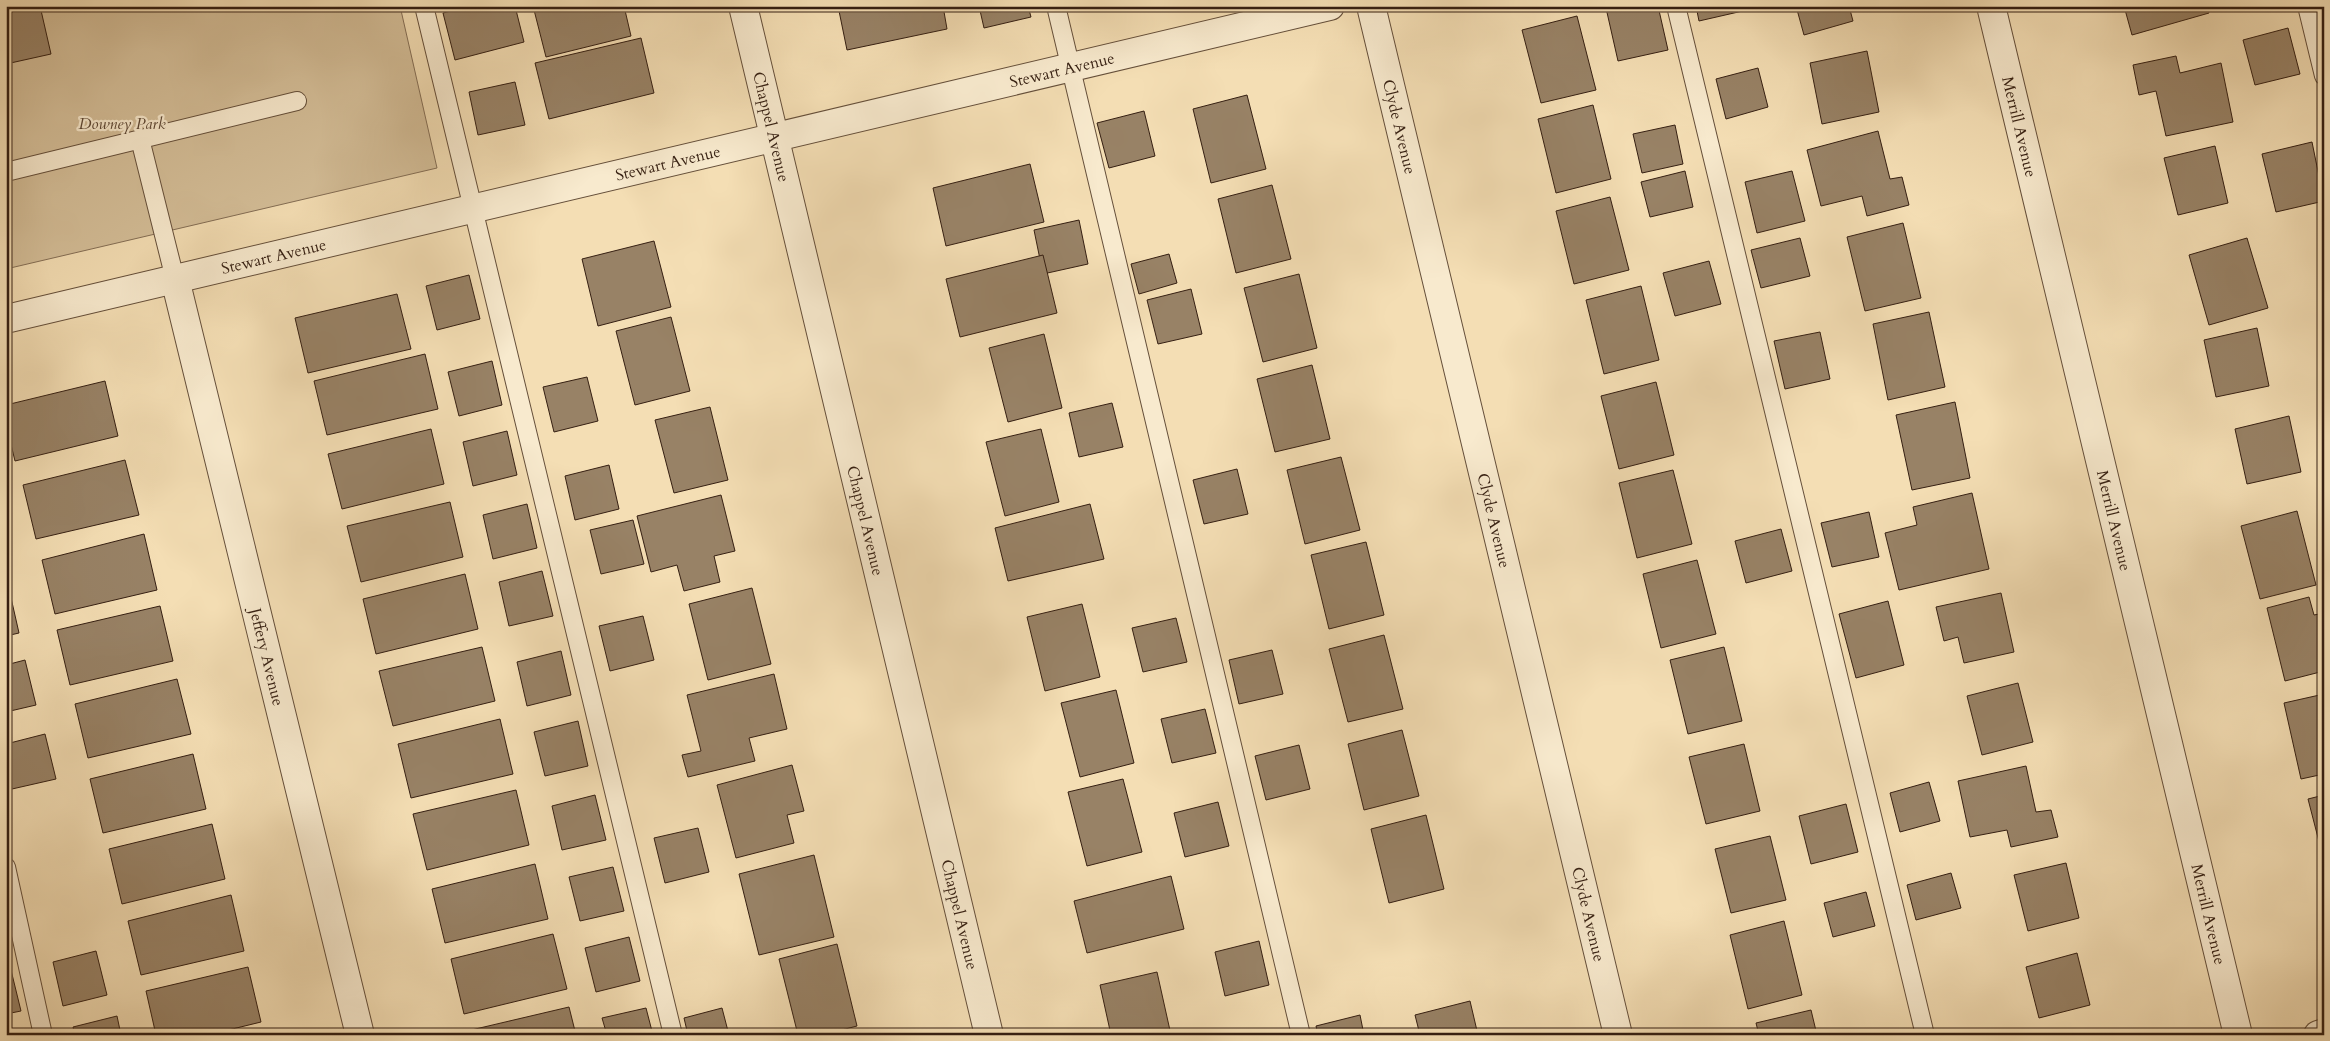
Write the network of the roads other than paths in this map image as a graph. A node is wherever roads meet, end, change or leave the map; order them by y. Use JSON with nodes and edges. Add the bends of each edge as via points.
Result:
{"nodes":[{"id":1,"x":424,"y":6,"type":"edge"},
{"id":2,"x":744,"y":6,"type":"edge"},
{"id":3,"x":1056,"y":6,"type":"edge"},
{"id":4,"x":1330,"y":6,"type":"edge"},
{"id":5,"x":1371,"y":6,"type":"edge"},
{"id":6,"x":1676,"y":6,"type":"edge"},
{"id":7,"x":1992,"y":6,"type":"edge"},
{"id":8,"x":2307,"y":6,"type":"edge"},
{"id":9,"x":1070,"y":67,"type":"junction"},
{"id":10,"x":2324,"y":76,"type":"edge"},
{"id":11,"x":297,"y":101,"type":"dead end"},
{"id":12,"x":774,"y":137,"type":"junction"},
{"id":13,"x":140,"y":139,"type":"junction"},
{"id":14,"x":6,"y":172,"type":"edge"},
{"id":15,"x":472,"y":209,"type":"junction"},
{"id":16,"x":175,"y":279,"type":"junction"},
{"id":17,"x":6,"y":319,"type":"edge"},
{"id":18,"x":6,"y":867,"type":"edge"},
{"id":19,"x":2324,"y":1033,"type":"edge"},
{"id":20,"x":43,"y":1035,"type":"edge"},
{"id":21,"x":360,"y":1035,"type":"edge"},
{"id":22,"x":673,"y":1035,"type":"edge"},
{"id":23,"x":989,"y":1035,"type":"edge"},
{"id":24,"x":1301,"y":1035,"type":"edge"},
{"id":25,"x":1618,"y":1035,"type":"edge"},
{"id":26,"x":1925,"y":1035,"type":"edge"},
{"id":27,"x":2238,"y":1035,"type":"edge"},
{"id":28,"x":2318,"y":1035,"type":"edge"}],
"edges":[{"from":1,"to":15,"type":"lane"},
{"from":2,"to":12,"type":"street","name":"Chappel Avenue"},
{"from":3,"to":9,"type":"lane"},
{"from":4,"to":9,"type":"street","name":"Stewart Avenue"},
{"from":5,"to":25,"type":"street","name":"Clyde Avenue"},
{"from":6,"to":26,"type":"lane"},
{"from":7,"to":27,"type":"street","name":"Merrill Avenue"},
{"from":8,"to":10,"type":"lane"},
{"from":9,"to":12,"type":"street","name":"Stewart Avenue"},
{"from":9,"to":24,"type":"lane"},
{"from":11,"to":13,"type":"lane"},
{"from":12,"to":15,"type":"street","name":"Stewart Avenue"},
{"from":12,"to":23,"type":"street","name":"Chappel Avenue"},
{"from":13,"to":14,"type":"lane"},
{"from":13,"to":16,"type":"lane"},
{"from":15,"to":16,"type":"street","name":"Stewart Avenue"},
{"from":15,"to":22,"type":"lane"},
{"from":16,"to":17,"type":"street","name":"Stewart Avenue"},
{"from":16,"to":21,"type":"street","name":"Jeffery Avenue"},
{"from":18,"to":20,"type":"lane"},
{"from":19,"to":28,"type":"street"}]}
